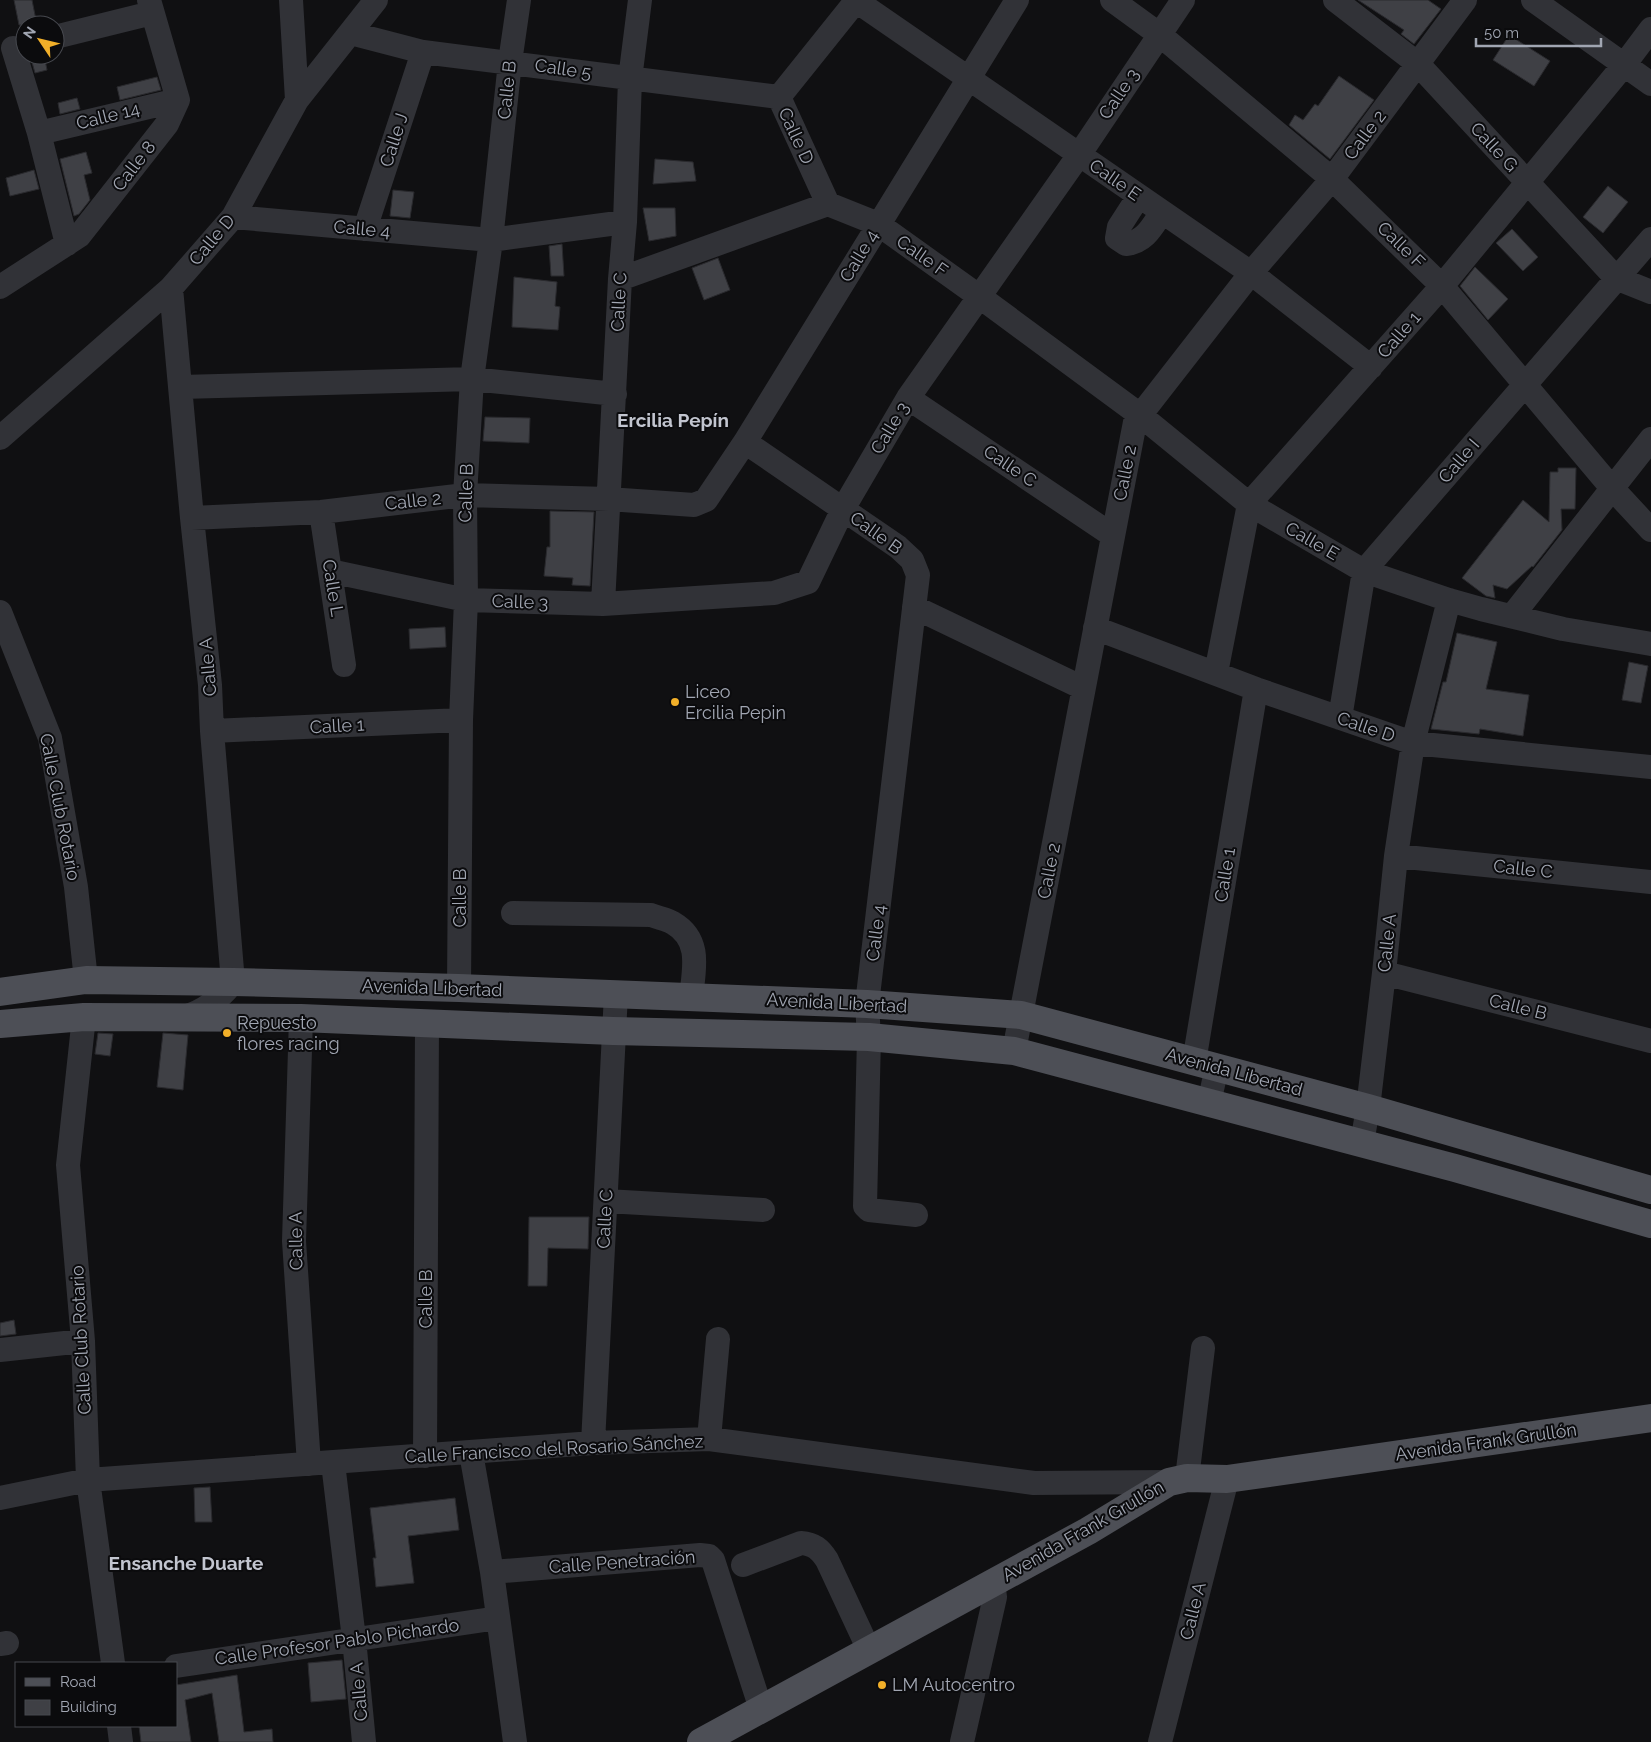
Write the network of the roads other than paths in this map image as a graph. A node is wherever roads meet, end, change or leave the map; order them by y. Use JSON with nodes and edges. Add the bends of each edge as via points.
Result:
{"nodes":[{"id":1,"x":291,"y":0,"type":"edge"},
{"id":2,"x":376,"y":0,"type":"edge"},
{"id":3,"x":519,"y":0,"type":"edge"},
{"id":4,"x":640,"y":0,"type":"edge"},
{"id":5,"x":855,"y":0,"type":"edge"},
{"id":6,"x":1017,"y":0,"type":"edge"},
{"id":7,"x":1112,"y":0,"type":"edge"},
{"id":8,"x":1183,"y":0,"type":"edge"},
{"id":9,"x":1335,"y":0,"type":"edge"},
{"id":10,"x":1465,"y":0,"type":"edge"},
{"id":11,"x":1533,"y":0,"type":"edge"},
{"id":12,"x":150,"y":6,"type":"edge"},
{"id":13,"x":1651,"y":29,"type":"edge"},
{"id":14,"x":350,"y":33,"type":"junction"},
{"id":15,"x":65,"y":34,"type":"edge"},
{"id":16,"x":1160,"y":35,"type":"junction"},
{"id":17,"x":13,"y":48,"type":"edge"},
{"id":18,"x":423,"y":52,"type":"junction"},
{"id":19,"x":510,"y":62,"type":"junction"},
{"id":20,"x":1418,"y":64,"type":"junction"},
{"id":21,"x":1624,"y":65,"type":"junction"},
{"id":22,"x":968,"y":78,"type":"junction"},
{"id":23,"x":630,"y":79,"type":"junction"},
{"id":24,"x":1651,"y":84,"type":"edge"},
{"id":25,"x":779,"y":97,"type":"junction"},
{"id":26,"x":178,"y":100,"type":"junction"},
{"id":27,"x":297,"y":100,"type":"junction"},
{"id":28,"x":39,"y":133,"type":"junction"},
{"id":29,"x":1079,"y":155,"type":"junction"},
{"id":30,"x":1332,"y":179,"type":"junction"},
{"id":31,"x":1527,"y":183,"type":"junction"},
{"id":32,"x":1139,"y":196,"type":"junction"},
{"id":33,"x":828,"y":204,"type":"junction"},
{"id":34,"x":1162,"y":212,"type":"junction"},
{"id":35,"x":233,"y":218,"type":"junction"},
{"id":36,"x":625,"y":222,"type":"junction"},
{"id":37,"x":878,"y":224,"type":"junction"},
{"id":38,"x":365,"y":229,"type":"junction"},
{"id":39,"x":1651,"y":239,"type":"edge"},
{"id":40,"x":491,"y":240,"type":"junction"},
{"id":41,"x":67,"y":244,"type":"junction"},
{"id":42,"x":1250,"y":273,"type":"junction"},
{"id":43,"x":1616,"y":278,"type":"junction"},
{"id":44,"x":620,"y":279,"type":"junction"},
{"id":45,"x":1442,"y":286,"type":"junction"},
{"id":46,"x":0,"y":287,"type":"edge"},
{"id":47,"x":171,"y":288,"type":"junction"},
{"id":48,"x":1651,"y":292,"type":"edge"},
{"id":49,"x":980,"y":297,"type":"junction"},
{"id":50,"x":1371,"y":366,"type":"junction"},
{"id":51,"x":472,"y":379,"type":"junction"},
{"id":52,"x":1526,"y":384,"type":"junction"},
{"id":53,"x":180,"y":387,"type":"junction"},
{"id":54,"x":615,"y":394,"type":"junction"},
{"id":55,"x":908,"y":398,"type":"junction"},
{"id":56,"x":1140,"y":415,"type":"junction"},
{"id":57,"x":0,"y":438,"type":"edge"},
{"id":58,"x":1651,"y":439,"type":"edge"},
{"id":59,"x":745,"y":442,"type":"junction"},
{"id":60,"x":1611,"y":487,"type":"junction"},
{"id":61,"x":465,"y":495,"type":"junction"},
{"id":62,"x":608,"y":499,"type":"junction"},
{"id":63,"x":1249,"y":504,"type":"junction"},
{"id":64,"x":694,"y":506,"type":"joint"},
{"id":65,"x":843,"y":509,"type":"junction"},
{"id":66,"x":321,"y":512,"type":"junction"},
{"id":67,"x":192,"y":518,"type":"junction"},
{"id":68,"x":1651,"y":530,"type":"edge"},
{"id":69,"x":1112,"y":535,"type":"junction"},
{"id":70,"x":330,"y":571,"type":"junction"},
{"id":71,"x":1364,"y":572,"type":"junction"},
{"id":72,"x":466,"y":600,"type":"junction"},
{"id":73,"x":1449,"y":600,"type":"junction"},
{"id":74,"x":603,"y":604,"type":"junction"},
{"id":75,"x":914,"y":607,"type":"junction"},
{"id":76,"x":0,"y":612,"type":"edge"},
{"id":77,"x":1512,"y":616,"type":"junction"},
{"id":78,"x":1095,"y":628,"type":"junction"},
{"id":79,"x":1651,"y":644,"type":"edge"},
{"id":80,"x":344,"y":665,"type":"dead end"},
{"id":81,"x":1216,"y":672,"type":"junction"},
{"id":82,"x":1083,"y":688,"type":"junction"},
{"id":83,"x":1256,"y":689,"type":"junction"},
{"id":84,"x":1340,"y":718,"type":"junction"},
{"id":85,"x":461,"y":720,"type":"junction"},
{"id":86,"x":212,"y":731,"type":"junction"},
{"id":87,"x":1413,"y":743,"type":"junction"},
{"id":88,"x":1651,"y":767,"type":"edge"},
{"id":89,"x":1396,"y":856,"type":"junction"},
{"id":90,"x":1651,"y":882,"type":"edge"},
{"id":91,"x":513,"y":913,"type":"dead end"},
{"id":92,"x":1384,"y":973,"type":"junction"},
{"id":93,"x":86,"y":980,"type":"junction"},
{"id":94,"x":233,"y":982,"type":"junction"},
{"id":95,"x":459,"y":988,"type":"junction"},
{"id":96,"x":0,"y":992,"type":"edge"},
{"id":97,"x":616,"y":994,"type":"junction"},
{"id":98,"x":691,"y":997,"type":"junction"},
{"id":99,"x":868,"y":1004,"type":"junction"},
{"id":100,"x":1021,"y":1015,"type":"junction"},
{"id":101,"x":84,"y":1017,"type":"junction"},
{"id":102,"x":182,"y":1018,"type":"junction"},
{"id":103,"x":301,"y":1018,"type":"junction"},
{"id":104,"x":427,"y":1023,"type":"junction"},
{"id":105,"x":0,"y":1024,"type":"edge"},
{"id":106,"x":613,"y":1031,"type":"junction"},
{"id":107,"x":869,"y":1038,"type":"junction"},
{"id":108,"x":1651,"y":1041,"type":"edge"},
{"id":109,"x":1014,"y":1051,"type":"junction"},
{"id":110,"x":1206,"y":1065,"type":"junction"},
{"id":111,"x":1209,"y":1102,"type":"junction"},
{"id":112,"x":1368,"y":1108,"type":"junction"},
{"id":113,"x":1362,"y":1143,"type":"junction"},
{"id":114,"x":1651,"y":1190,"type":"edge"},
{"id":115,"x":606,"y":1201,"type":"junction"},
{"id":116,"x":763,"y":1210,"type":"dead end"},
{"id":117,"x":916,"y":1215,"type":"dead end"},
{"id":118,"x":1651,"y":1224,"type":"edge"},
{"id":119,"x":718,"y":1339,"type":"dead end"},
{"id":120,"x":82,"y":1341,"type":"junction"},
{"id":121,"x":1203,"y":1348,"type":"dead end"},
{"id":122,"x":0,"y":1350,"type":"edge"},
{"id":123,"x":1651,"y":1418,"type":"edge"},
{"id":124,"x":709,"y":1439,"type":"junction"},
{"id":125,"x":593,"y":1443,"type":"junction"},
{"id":126,"x":471,"y":1453,"type":"junction"},
{"id":127,"x":425,"y":1456,"type":"junction"},
{"id":128,"x":332,"y":1463,"type":"junction"},
{"id":129,"x":309,"y":1464,"type":"junction"},
{"id":130,"x":1227,"y":1479,"type":"junction"},
{"id":131,"x":88,"y":1480,"type":"junction"},
{"id":132,"x":1178,"y":1480,"type":"junction"},
{"id":133,"x":0,"y":1498,"type":"edge"},
{"id":134,"x":743,"y":1565,"type":"dead end"},
{"id":135,"x":492,"y":1572,"type":"junction"},
{"id":136,"x":993,"y":1582,"type":"junction"},
{"id":137,"x":498,"y":1618,"type":"junction"},
{"id":138,"x":354,"y":1640,"type":"junction"},
{"id":139,"x":868,"y":1650,"type":"junction"},
{"id":140,"x":113,"y":1662,"type":"edge"},
{"id":141,"x":178,"y":1666,"type":"edge"},
{"id":142,"x":761,"y":1709,"type":"junction"},
{"id":143,"x":119,"y":1727,"type":"edge"},
{"id":144,"x":121,"y":1742,"type":"edge"},
{"id":145,"x":364,"y":1742,"type":"edge"},
{"id":146,"x":515,"y":1742,"type":"edge"},
{"id":147,"x":701,"y":1742,"type":"edge"},
{"id":148,"x":962,"y":1742,"type":"edge"},
{"id":149,"x":1160,"y":1742,"type":"edge"}],
"edges":[{"from":1,"to":27,"type":"street"},
{"from":2,"to":14,"type":"street","name":"Calle D"},
{"from":3,"to":19,"type":"street","name":"Calle B"},
{"from":4,"to":23,"type":"street","name":"Calle C"},
{"from":5,"to":22,"type":"street","name":"Calle E"},
{"from":5,"to":25,"type":"street","name":"Calle D"},
{"from":6,"to":22,"type":"street","name":"Calle 4"},
{"from":7,"to":16,"type":"street","name":"Calle F"},
{"from":8,"to":16,"type":"street","name":"Calle 3"},
{"from":9,"to":20,"type":"street","name":"Calle G"},
{"from":10,"to":20,"type":"street","name":"Calle 2"},
{"from":11,"to":21,"type":"street"},
{"from":12,"to":15,"type":"street"},
{"from":12,"to":26,"type":"street"},
{"from":13,"to":21,"type":"street","name":"Calle 1"},
{"from":14,"to":18,"type":"street","name":"Calle 5"},
{"from":14,"to":27,"type":"street","name":"Calle D"},
{"from":16,"to":29,"type":"street","name":"Calle 3"},
{"from":16,"to":30,"type":"street","name":"Calle F"},
{"from":17,"to":28,"type":"street"},
{"from":18,"to":19,"type":"street","name":"Calle 5"},
{"from":18,"to":38,"type":"street","name":"Calle J"},
{"from":19,"to":23,"type":"street","name":"Calle 5"},
{"from":19,"to":40,"type":"street","name":"Calle B"},
{"from":20,"to":30,"type":"street","name":"Calle 2"},
{"from":20,"to":31,"type":"street","name":"Calle G"},
{"from":21,"to":24,"type":"street"},
{"from":21,"to":31,"type":"street","name":"Calle 1"},
{"from":22,"to":29,"type":"street","name":"Calle E"},
{"from":22,"to":37,"type":"street","name":"Calle 4"},
{"from":23,"to":25,"type":"street","name":"Calle 5"},
{"from":23,"to":36,"type":"street","name":"Calle C"},
{"from":25,"to":33,"type":"street","name":"Calle D"},
{"from":26,"to":28,"type":"street","name":"Calle 14"},
{"from":26,"to":41,"type":"street","name":"Calle 8","via":[[167,124],[79,236]]},
{"from":27,"to":35,"type":"street","name":"Calle D"},
{"from":28,"to":41,"type":"street"},
{"from":29,"to":32,"type":"street","name":"Calle E"},
{"from":29,"to":49,"type":"street","name":"Calle 3"},
{"from":30,"to":42,"type":"street","name":"Calle 2"},
{"from":30,"to":45,"type":"street","name":"Calle F"},
{"from":31,"to":43,"type":"street","name":"Calle G"},
{"from":31,"to":45,"type":"street","name":"Calle 1"},
{"from":32,"to":34,"type":"street","name":"Calle E"},
{"from":32,"to":34,"type":"street","via":[[1119,227],[1117,238],[1126,244],[1136,243],[1146,236]]},
{"from":33,"to":37,"type":"street","name":"Calle F"},
{"from":33,"to":44,"type":"street"},
{"from":34,"to":42,"type":"street","name":"Calle E"},
{"from":35,"to":38,"type":"street","name":"Calle 4"},
{"from":35,"to":47,"type":"street","name":"Calle D"},
{"from":36,"to":40,"type":"street","name":"Calle 4"},
{"from":36,"to":44,"type":"street","name":"Calle C"},
{"from":37,"to":49,"type":"street","name":"Calle F"},
{"from":37,"to":59,"type":"street","name":"Calle 4"},
{"from":38,"to":40,"type":"street","name":"Calle 4"},
{"from":39,"to":43,"type":"street","name":"Calle I"},
{"from":40,"to":51,"type":"street","name":"Calle B"},
{"from":41,"to":46,"type":"street","name":"Calle 8"},
{"from":42,"to":50,"type":"street","name":"Calle E"},
{"from":42,"to":56,"type":"street","name":"Calle 2"},
{"from":43,"to":48,"type":"street","name":"Calle G"},
{"from":43,"to":52,"type":"street","name":"Calle I"},
{"from":44,"to":54,"type":"street","name":"Calle C"},
{"from":45,"to":50,"type":"street","name":"Calle 1"},
{"from":45,"to":52,"type":"street","name":"Calle F"},
{"from":47,"to":53,"type":"street","name":"Calle A"},
{"from":47,"to":57,"type":"street","name":"Calle D"},
{"from":49,"to":55,"type":"street","name":"Calle 3"},
{"from":49,"to":56,"type":"street","name":"Calle F"},
{"from":50,"to":63,"type":"street","name":"Calle 1"},
{"from":51,"to":53,"type":"street"},
{"from":51,"to":54,"type":"street"},
{"from":51,"to":61,"type":"street","name":"Calle B"},
{"from":52,"to":60,"type":"street","name":"Calle F"},
{"from":52,"to":71,"type":"street","name":"Calle I"},
{"from":53,"to":67,"type":"street","name":"Calle A"},
{"from":54,"to":62,"type":"street","name":"Calle C"},
{"from":55,"to":65,"type":"street","name":"Calle 3"},
{"from":55,"to":69,"type":"street","name":"Calle C"},
{"from":56,"to":63,"type":"street","name":"Calle E"},
{"from":56,"to":69,"type":"street","name":"Calle 2","via":[[1135,422]]},
{"from":58,"to":60,"type":"street"},
{"from":59,"to":64,"type":"street","name":"Calle 4","via":[[706,500]]},
{"from":59,"to":65,"type":"street","name":"Calle B"},
{"from":60,"to":68,"type":"street","name":"Calle F"},
{"from":60,"to":77,"type":"street"},
{"from":61,"to":62,"type":"street","name":"Calle 2"},
{"from":61,"to":66,"type":"street","name":"Calle 2"},
{"from":61,"to":72,"type":"street","name":"Calle B"},
{"from":62,"to":64,"type":"street","name":"Calle 2"},
{"from":62,"to":74,"type":"street","name":"Calle C"},
{"from":63,"to":71,"type":"street","name":"Calle E"},
{"from":63,"to":81,"type":"street"},
{"from":65,"to":74,"type":"street","name":"Calle 3","via":[[808,582],[794,588],[774,593]]},
{"from":65,"to":75,"type":"street","name":"Calle B","via":[[912,560],[918,575]]},
{"from":66,"to":67,"type":"street","name":"Calle 2"},
{"from":66,"to":70,"type":"street","name":"Calle L"},
{"from":67,"to":86,"type":"street","name":"Calle A"},
{"from":69,"to":78,"type":"street","name":"Calle 2"},
{"from":70,"to":72,"type":"street","name":"Calle 3"},
{"from":70,"to":80,"type":"street","name":"Calle L"},
{"from":71,"to":73,"type":"street","name":"Calle E"},
{"from":71,"to":84,"type":"street"},
{"from":72,"to":74,"type":"street","name":"Calle 3"},
{"from":72,"to":85,"type":"street","name":"Calle B"},
{"from":73,"to":77,"type":"street","name":"Calle E"},
{"from":73,"to":87,"type":"street","name":"Calle A"},
{"from":75,"to":82,"type":"street"},
{"from":75,"to":99,"type":"street","name":"Calle 4"},
{"from":76,"to":93,"type":"street","name":"Calle Club Rotario","via":[[50,738],[76,887]]},
{"from":77,"to":79,"type":"street","name":"Calle E","via":[[1563,629]]},
{"from":78,"to":81,"type":"street","name":"Calle D"},
{"from":78,"to":82,"type":"street","name":"Calle 2"},
{"from":81,"to":83,"type":"street","name":"Calle D"},
{"from":82,"to":100,"type":"street","name":"Calle 2"},
{"from":83,"to":84,"type":"street","name":"Calle D"},
{"from":83,"to":110,"type":"street","name":"Calle 1"},
{"from":84,"to":87,"type":"street","name":"Calle D"},
{"from":85,"to":86,"type":"street","name":"Calle 1"},
{"from":85,"to":95,"type":"street","name":"Calle B"},
{"from":86,"to":94,"type":"street","name":"Calle A"},
{"from":87,"to":88,"type":"street","name":"Calle D"},
{"from":87,"to":89,"type":"street","name":"Calle A"},
{"from":89,"to":90,"type":"street","name":"Calle C"},
{"from":89,"to":92,"type":"street","name":"Calle A"},
{"from":91,"to":98,"type":"street","via":[[651,915],[673,923],[689,936],[695,955]]},
{"from":92,"to":108,"type":"street","name":"Calle B"},
{"from":92,"to":112,"type":"street","name":"Calle A"},
{"from":93,"to":94,"type":"main road","name":"Avenida Libertad"},
{"from":93,"to":96,"type":"main road","name":"Avenida Libertad"},
{"from":94,"to":95,"type":"main road","name":"Avenida Libertad"},
{"from":94,"to":102,"type":"street","via":[[211,1005]]},
{"from":95,"to":97,"type":"main road","name":"Avenida Libertad"},
{"from":97,"to":98,"type":"main road","name":"Avenida Libertad"},
{"from":97,"to":106,"type":"street","name":"Calle C"},
{"from":98,"to":99,"type":"main road","name":"Avenida Libertad"},
{"from":99,"to":100,"type":"main road","name":"Avenida Libertad"},
{"from":99,"to":107,"type":"street","name":"Calle 4"},
{"from":100,"to":109,"type":"street","name":"Calle 2"},
{"from":100,"to":110,"type":"main road","name":"Avenida Libertad"},
{"from":101,"to":102,"type":"main road","name":"Avenida Libertad"},
{"from":101,"to":105,"type":"main road","name":"Avenida Libertad"},
{"from":101,"to":120,"type":"street","name":"Calle Club Rotario","via":[[68,1165]]},
{"from":102,"to":103,"type":"main road","name":"Avenida Libertad"},
{"from":103,"to":104,"type":"main road","name":"Avenida Libertad"},
{"from":103,"to":129,"type":"street","name":"Calle A","via":[[294,1241]]},
{"from":104,"to":106,"type":"main road","name":"Avenida Libertad"},
{"from":104,"to":127,"type":"street","name":"Calle B"},
{"from":106,"to":107,"type":"main road","name":"Avenida Libertad"},
{"from":106,"to":115,"type":"street","name":"Calle C"},
{"from":107,"to":109,"type":"main road","name":"Avenida Libertad"},
{"from":107,"to":117,"type":"street","name":"Calle 4","via":[[865,1206],[870,1210]]},
{"from":109,"to":111,"type":"main road","name":"Avenida Libertad"},
{"from":110,"to":111,"type":"street","name":"Calle 1"},
{"from":110,"to":112,"type":"main road","name":"Avenida Libertad"},
{"from":111,"to":113,"type":"main road","name":"Avenida Libertad"},
{"from":112,"to":113,"type":"street","name":"Calle A"},
{"from":112,"to":114,"type":"main road","name":"Avenida Libertad"},
{"from":113,"to":118,"type":"main road","name":"Avenida Libertad"},
{"from":115,"to":116,"type":"street"},
{"from":115,"to":125,"type":"street","name":"Calle C"},
{"from":119,"to":124,"type":"street"},
{"from":120,"to":122,"type":"street"},
{"from":120,"to":131,"type":"street","name":"Calle Club Rotario"},
{"from":121,"to":132,"type":"street"},
{"from":123,"to":130,"type":"main road","name":"Avenida Frank Grullón"},
{"from":124,"to":125,"type":"street","name":"Calle Francisco del Rosario Sánchez"},
{"from":124,"to":132,"type":"street","name":"Calle Francisco del Rosario Sánchez","via":[[1034,1483]]},
{"from":125,"to":126,"type":"street","name":"Calle Francisco del Rosario Sánchez"},
{"from":126,"to":127,"type":"street","name":"Calle Francisco del Rosario Sánchez"},
{"from":126,"to":135,"type":"street"},
{"from":127,"to":128,"type":"street","name":"Calle Francisco del Rosario Sánchez"},
{"from":128,"to":129,"type":"street","name":"Calle Francisco del Rosario Sánchez"},
{"from":128,"to":138,"type":"street","name":"Calle A"},
{"from":129,"to":131,"type":"street","name":"Calle Francisco del Rosario Sánchez"},
{"from":130,"to":132,"type":"main road","name":"Avenida Frank Grullón"},
{"from":130,"to":149,"type":"street","name":"Calle A"},
{"from":131,"to":133,"type":"street","name":"Calle Francisco del Rosario Sánchez"},
{"from":131,"to":140,"type":"street","name":"Calle Club Rotario"},
{"from":132,"to":136,"type":"main road","name":"Avenida Frank Grullón"},
{"from":134,"to":139,"type":"street","via":[[801,1543],[819,1548]]},
{"from":135,"to":137,"type":"street"},
{"from":135,"to":142,"type":"street","name":"Calle Penetración","via":[[709,1556],[713,1560]]},
{"from":136,"to":139,"type":"main road","name":"Avenida Frank Grullón"},
{"from":136,"to":148,"type":"street","via":[[995,1598]]},
{"from":137,"to":138,"type":"street","name":"Calle Profesor Pablo Pichardo"},
{"from":137,"to":146,"type":"street"},
{"from":138,"to":141,"type":"street","name":"Calle Profesor Pablo Pichardo"},
{"from":138,"to":145,"type":"street","name":"Calle A"},
{"from":139,"to":142,"type":"main road","name":"Avenida Frank Grullón"},
{"from":142,"to":147,"type":"main road","name":"Avenida Frank Grullón"},
{"from":143,"to":144,"type":"street"}]}
